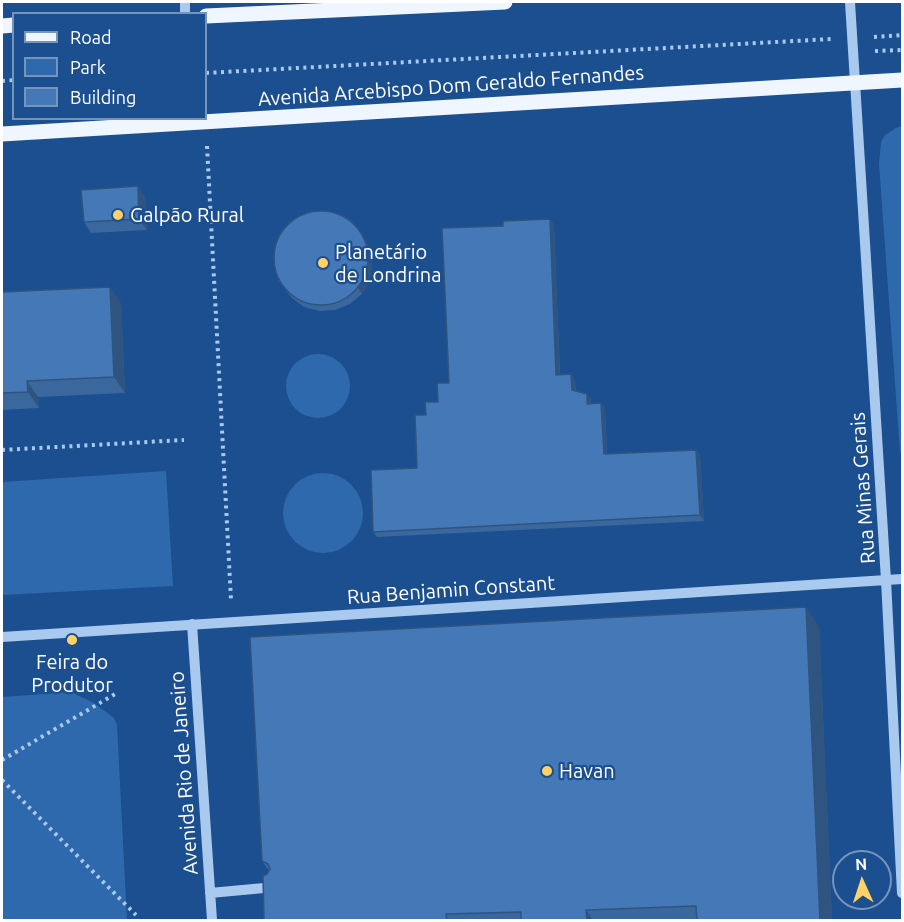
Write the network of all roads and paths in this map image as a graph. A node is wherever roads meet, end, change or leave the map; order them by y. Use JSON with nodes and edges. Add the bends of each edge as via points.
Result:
{"nodes":[{"id":1,"x":505,"y":2,"type":"edge"},
{"id":2,"x":850,"y":2,"type":"edge"},
{"id":3,"x":207,"y":16,"type":"edge"},
{"id":4,"x":853,"y":38,"type":"junction"},
{"id":5,"x":207,"y":73,"type":"edge"},
{"id":6,"x":903,"y":80,"type":"edge"},
{"id":7,"x":855,"y":82,"type":"junction"},
{"id":8,"x":206,"y":122,"type":"junction"},
{"id":9,"x":2,"y":134,"type":"edge"},
{"id":10,"x":184,"y":440,"type":"dead end"},
{"id":11,"x":2,"y":450,"type":"edge"},
{"id":12,"x":903,"y":579,"type":"edge"},
{"id":13,"x":886,"y":580,"type":"junction"},
{"id":14,"x":232,"y":622,"type":"junction"},
{"id":15,"x":192,"y":624,"type":"junction"},
{"id":16,"x":2,"y":637,"type":"edge"},
{"id":17,"x":117,"y":693,"type":"dead end"},
{"id":18,"x":2,"y":760,"type":"edge"},
{"id":19,"x":2,"y":780,"type":"edge"},
{"id":20,"x":275,"y":887,"type":"edge"},
{"id":21,"x":210,"y":893,"type":"junction"},
{"id":22,"x":903,"y":893,"type":"edge"},
{"id":23,"x":136,"y":915,"type":"dead end"},
{"id":24,"x":212,"y":921,"type":"edge"}],
"edges":[{"from":1,"to":3,"type":"main road"},
{"from":2,"to":4,"type":"street","name":"Rua Minas Gerais"},
{"from":4,"to":5,"type":"path"},
{"from":4,"to":7,"type":"street","name":"Rua Minas Gerais"},
{"from":6,"to":7,"type":"main road","name":"Avenida Arcebispo Dom Geraldo Fernandes"},
{"from":7,"to":8,"type":"main road","name":"Avenida Arcebispo Dom Geraldo Fernandes"},
{"from":7,"to":13,"type":"street","name":"Rua Minas Gerais"},
{"from":8,"to":9,"type":"main road","name":"Avenida Arcebispo Dom Geraldo Fernandes"},
{"from":8,"to":14,"type":"path"},
{"from":10,"to":11,"type":"path"},
{"from":12,"to":13,"type":"street","name":"Rua Benjamin Constant"},
{"from":13,"to":14,"type":"street","name":"Rua Benjamin Constant"},
{"from":13,"to":22,"type":"street","name":"Rua Minas Gerais"},
{"from":14,"to":15,"type":"street","name":"Rua Benjamin Constant"},
{"from":15,"to":16,"type":"street","name":"Rua Benjamin Constant"},
{"from":15,"to":21,"type":"street","name":"Avenida Rio de Janeiro"},
{"from":17,"to":18,"type":"path"},
{"from":19,"to":23,"type":"path"},
{"from":20,"to":21,"type":"street"},
{"from":21,"to":24,"type":"street","name":"Avenida Rio de Janeiro"}]}
